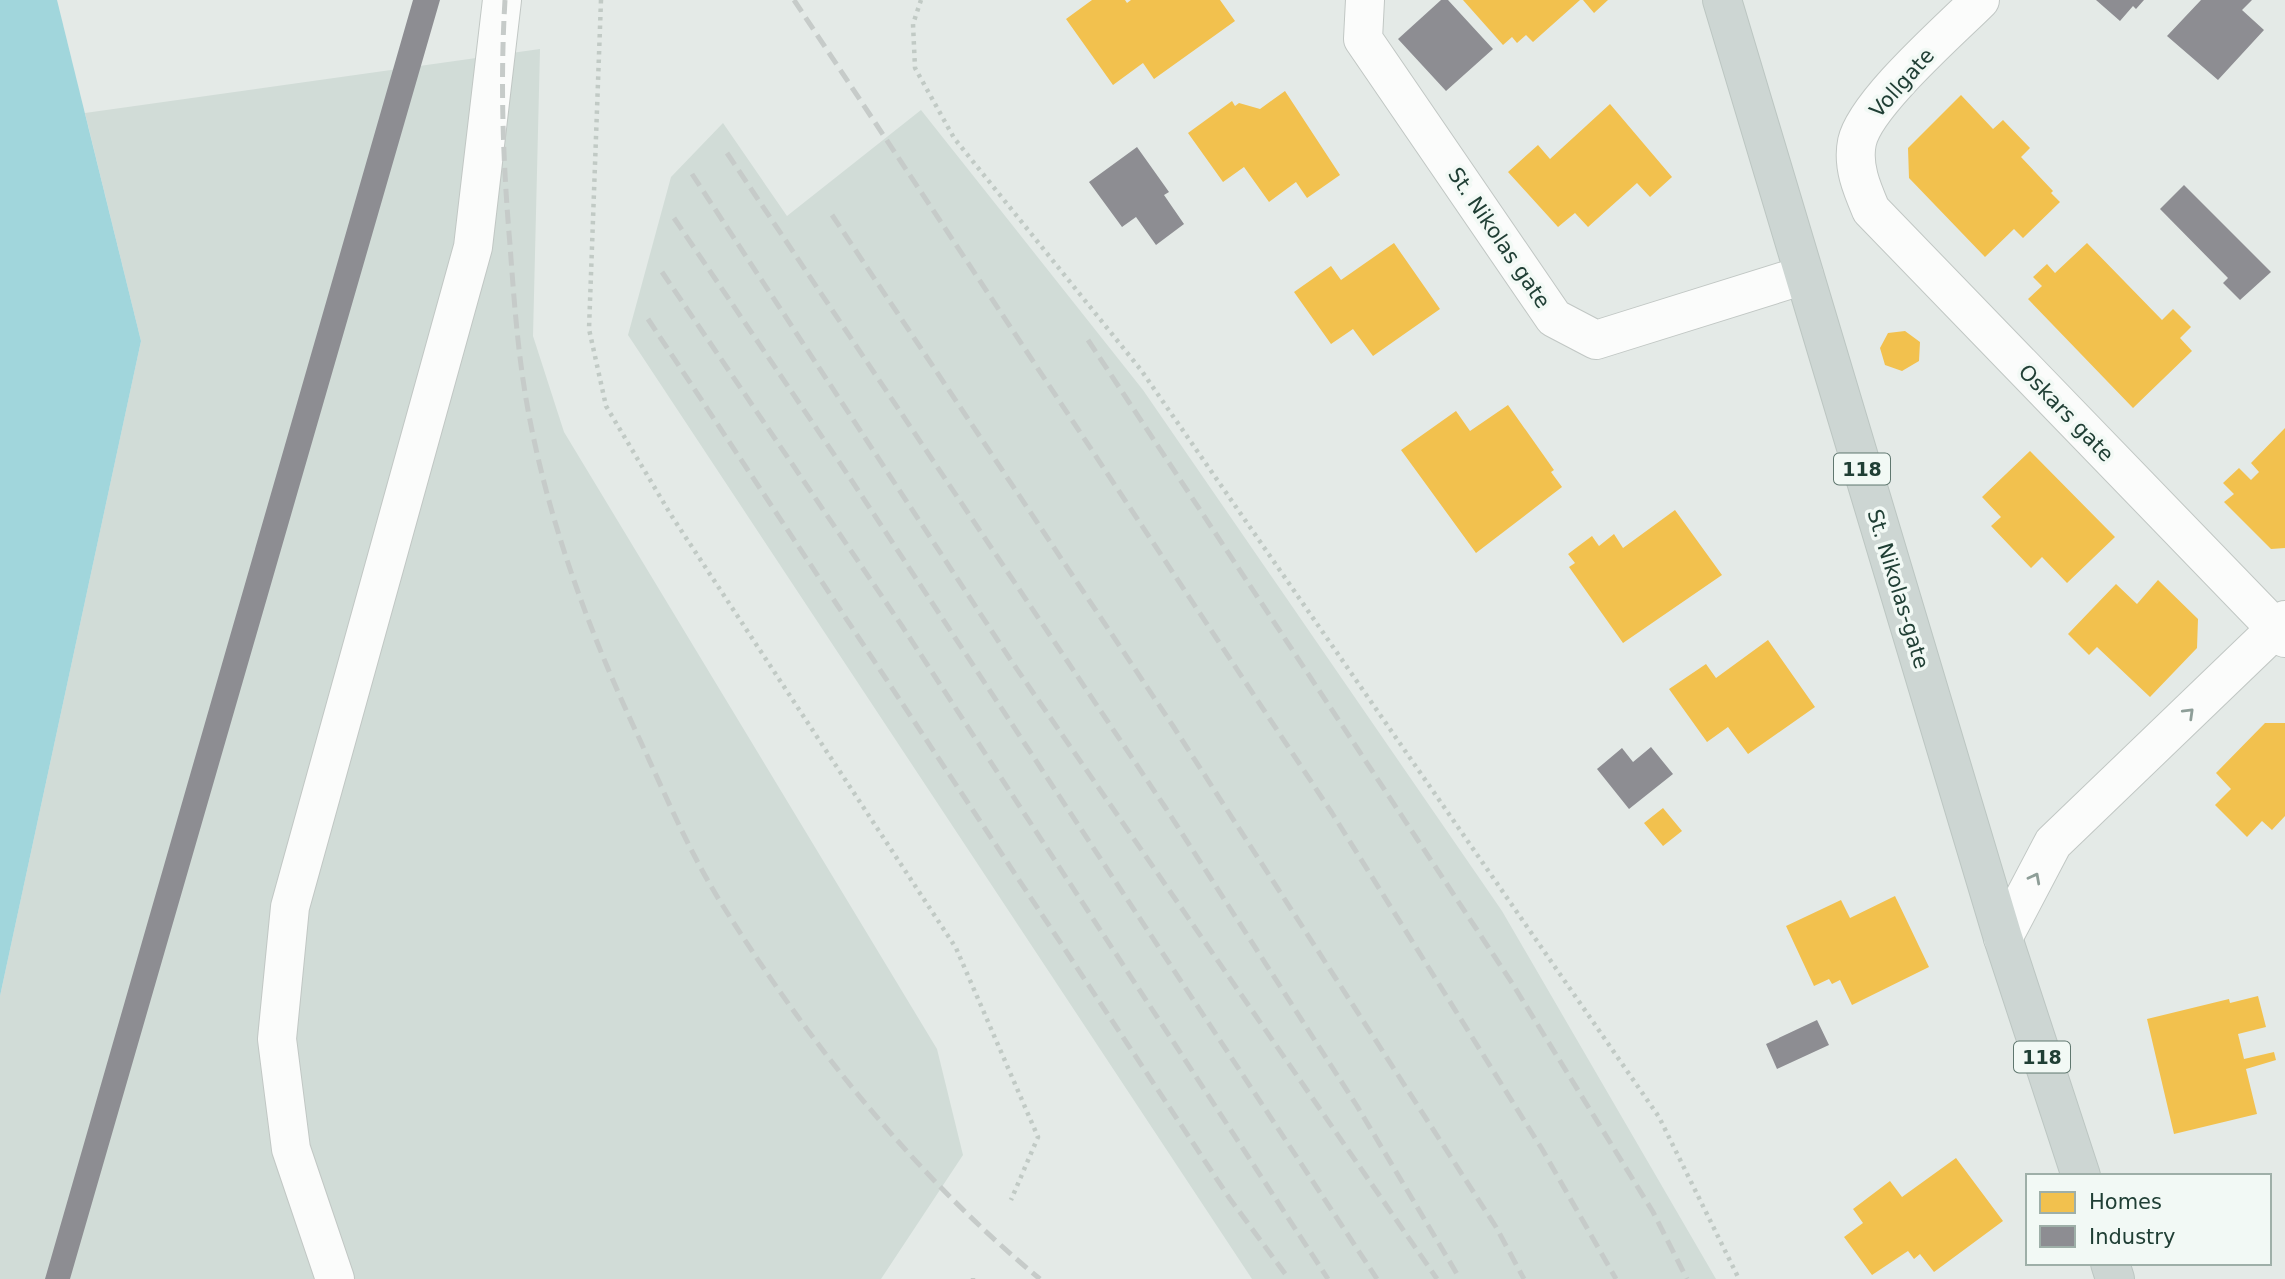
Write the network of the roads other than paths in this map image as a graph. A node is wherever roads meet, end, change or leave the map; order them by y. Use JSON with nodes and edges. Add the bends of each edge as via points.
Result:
{"nodes":[{"id":1,"x":502,"y":0,"type":"edge"},
{"id":2,"x":1365,"y":0,"type":"edge"},
{"id":3,"x":1722,"y":0,"type":"edge"},
{"id":4,"x":1980,"y":0,"type":"edge"},
{"id":5,"x":1858,"y":181,"type":"joint"},
{"id":6,"x":1804,"y":275,"type":"junction"},
{"id":7,"x":2282,"y":629,"type":"edge"},
{"id":8,"x":2003,"y":938,"type":"junction"},
{"id":9,"x":2080,"y":1174,"type":"edge"},
{"id":10,"x":335,"y":1279,"type":"edge"}],
"edges":[{"from":1,"to":10,"type":"street","via":[[473,247],[290,907],[277,1039],[291,1149]]},
{"from":2,"to":6,"type":"street","name":"St. Nikolas gate","via":[[1363,39],[1554,318],[1596,340]]},
{"from":3,"to":6,"type":"main road","name":"St. Nikolas-gate","number":"118"},
{"from":4,"to":5,"type":"street","name":"Vollgate","via":[[1872,111],[1857,142]]},
{"from":5,"to":7,"type":"street","name":"Oskars gate","via":[[1871,210],[1898,241]]},
{"from":6,"to":8,"type":"main road","name":"St. Nikolas-gate","number":"118"},
{"from":8,"to":7,"type":"street","one_way":true,"via":[[2053,843]]},
{"from":8,"to":9,"type":"main road","name":"St. Nikolas-gate","number":"118"}]}
